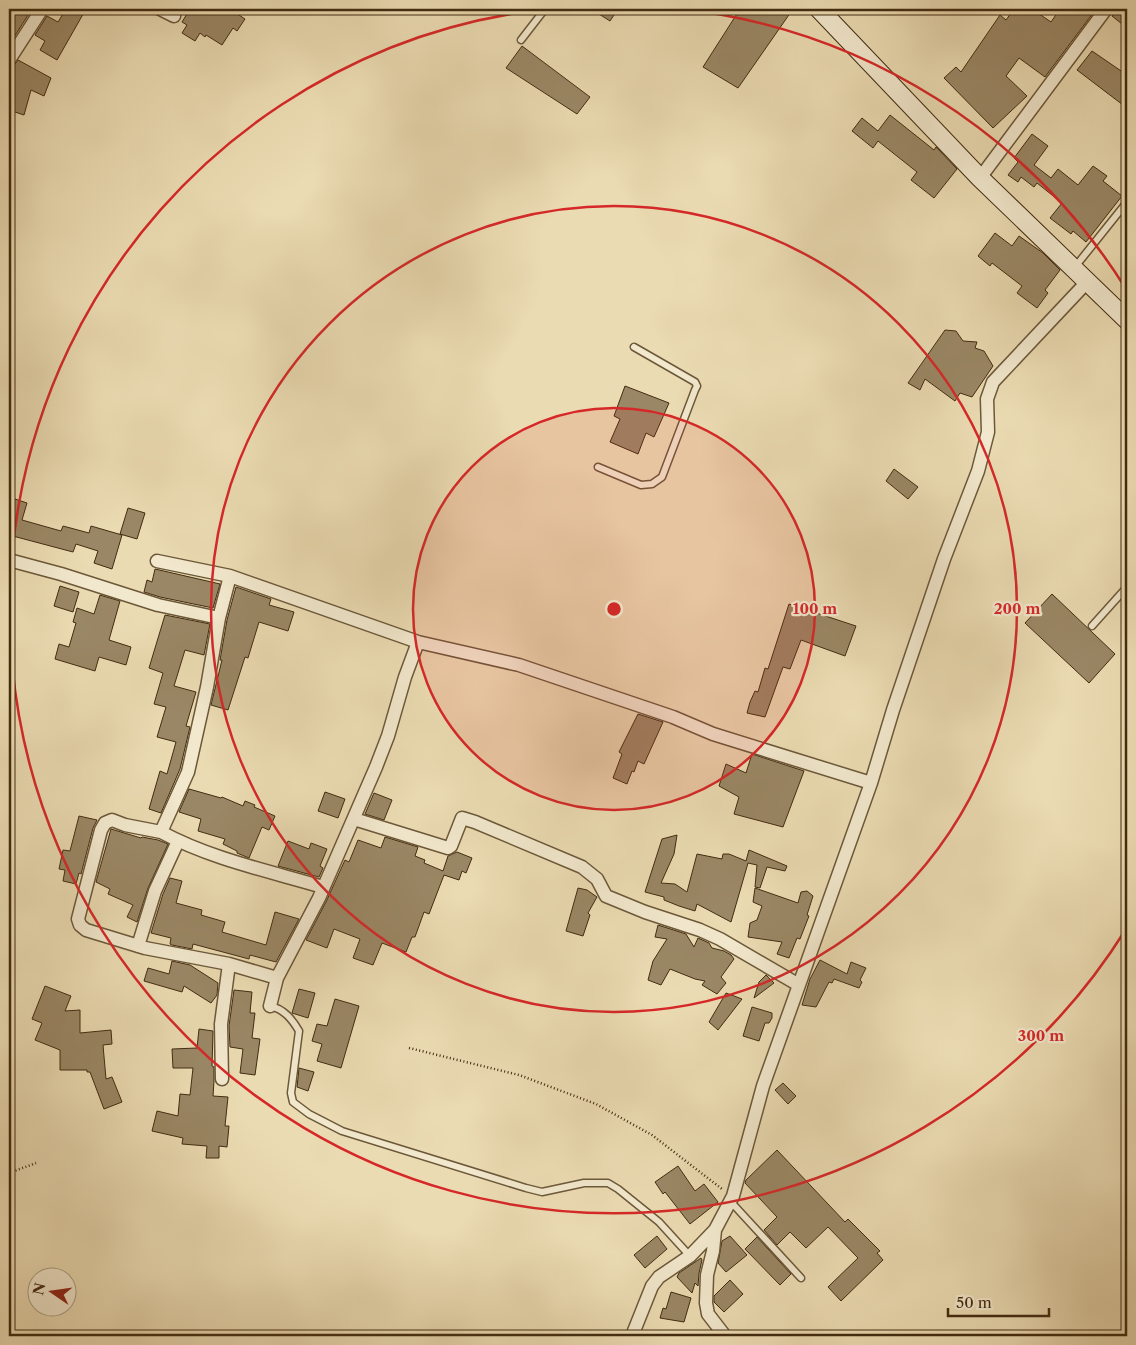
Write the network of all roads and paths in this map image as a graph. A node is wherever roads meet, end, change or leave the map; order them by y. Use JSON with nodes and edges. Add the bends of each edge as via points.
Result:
{"nodes":[{"id":1,"x":42,"y":9,"type":"edge"},
{"id":2,"x":160,"y":9,"type":"edge"},
{"id":3,"x":545,"y":9,"type":"edge"},
{"id":4,"x":820,"y":9,"type":"edge"},
{"id":5,"x":1106,"y":9,"type":"edge"},
{"id":6,"x":174,"y":16,"type":"dead end"},
{"id":7,"x":521,"y":40,"type":"dead end"},
{"id":8,"x":9,"y":60,"type":"edge"},
{"id":9,"x":980,"y":178,"type":"junction"},
{"id":10,"x":1127,"y":202,"type":"edge"},
{"id":11,"x":1074,"y":268,"type":"junction"},
{"id":12,"x":1087,"y":282,"type":"junction"},
{"id":13,"x":1127,"y":320,"type":"edge"},
{"id":14,"x":634,"y":347,"type":"dead end"},
{"id":15,"x":598,"y":467,"type":"dead end"},
{"id":16,"x":9,"y":560,"type":"edge"},
{"id":17,"x":157,"y":560,"type":"dead end"},
{"id":18,"x":230,"y":576,"type":"junction"},
{"id":19,"x":1127,"y":587,"type":"edge"},
{"id":20,"x":219,"y":618,"type":"junction"},
{"id":21,"x":1092,"y":626,"type":"dead end"},
{"id":22,"x":418,"y":642,"type":"junction"},
{"id":23,"x":871,"y":783,"type":"junction"},
{"id":24,"x":354,"y":819,"type":"junction"},
{"id":25,"x":162,"y":832,"type":"junction"},
{"id":26,"x":178,"y":841,"type":"junction"},
{"id":27,"x":323,"y":887,"type":"junction"},
{"id":28,"x":138,"y":946,"type":"junction"},
{"id":29,"x":229,"y":964,"type":"junction"},
{"id":30,"x":277,"y":978,"type":"junction"},
{"id":31,"x":799,"y":985,"type":"junction"},
{"id":32,"x":270,"y":1006,"type":"joint"},
{"id":33,"x":409,"y":1048,"type":"dead end"},
{"id":34,"x":222,"y":1079,"type":"dead end"},
{"id":35,"x":36,"y":1163,"type":"dead end"},
{"id":36,"x":9,"y":1173,"type":"edge"},
{"id":37,"x":732,"y":1199,"type":"junction"},
{"id":38,"x":715,"y":1230,"type":"junction"},
{"id":39,"x":690,"y":1256,"type":"junction"},
{"id":40,"x":800,"y":1278,"type":"dead end"},
{"id":41,"x":632,"y":1336,"type":"edge"},
{"id":42,"x":725,"y":1336,"type":"edge"}],
"edges":[{"from":1,"to":8,"type":"street"},
{"from":2,"to":6,"type":"street"},
{"from":3,"to":7,"type":"lane"},
{"from":4,"to":9,"type":"main road"},
{"from":5,"to":9,"type":"street"},
{"from":9,"to":11,"type":"main road"},
{"from":10,"to":11,"type":"lane"},
{"from":11,"to":12,"type":"main road"},
{"from":12,"to":13,"type":"main road"},
{"from":12,"to":23,"type":"street","via":[[993,382],[987,399],[985,447],[896,700]]},
{"from":14,"to":15,"type":"lane","via":[[695,382],[696,390],[662,477],[657,481],[641,485]]},
{"from":16,"to":20,"type":"street","via":[[158,605]]},
{"from":17,"to":18,"type":"street"},
{"from":18,"to":20,"type":"street"},
{"from":18,"to":22,"type":"street"},
{"from":19,"to":21,"type":"lane"},
{"from":20,"to":25,"type":"street","via":[[188,772]]},
{"from":22,"to":23,"type":"street","via":[[519,665],[673,717],[713,734]]},
{"from":22,"to":24,"type":"street","via":[[388,736]]},
{"from":23,"to":31,"type":"street"},
{"from":24,"to":27,"type":"street"},
{"from":24,"to":31,"type":"street","via":[[448,848],[462,818],[475,822],[582,867],[597,879],[606,896],[720,939]]},
{"from":25,"to":26,"type":"street"},
{"from":25,"to":28,"type":"street","via":[[112,820],[105,822],[78,920],[86,930]]},
{"from":26,"to":27,"type":"street"},
{"from":26,"to":28,"type":"street","via":[[155,891]]},
{"from":27,"to":30,"type":"street"},
{"from":28,"to":29,"type":"street"},
{"from":29,"to":30,"type":"street"},
{"from":29,"to":34,"type":"street","via":[[220,1024]]},
{"from":30,"to":32,"type":"street"},
{"from":31,"to":37,"type":"street","via":[[763,1086]]},
{"from":32,"to":39,"type":"lane","via":[[284,1012],[299,1031],[291,1093],[293,1102],[309,1114],[342,1130],[542,1192],[584,1183],[608,1183],[659,1222]]},
{"from":33,"to":37,"type":"path","via":[[519,1075],[596,1104],[652,1134]]},
{"from":35,"to":36,"type":"path"},
{"from":37,"to":38,"type":"street"},
{"from":37,"to":40,"type":"lane"},
{"from":38,"to":39,"type":"street"},
{"from":38,"to":42,"type":"street","via":[[706,1303],[708,1314]]},
{"from":39,"to":41,"type":"street","via":[[659,1277],[652,1286]]}]}
